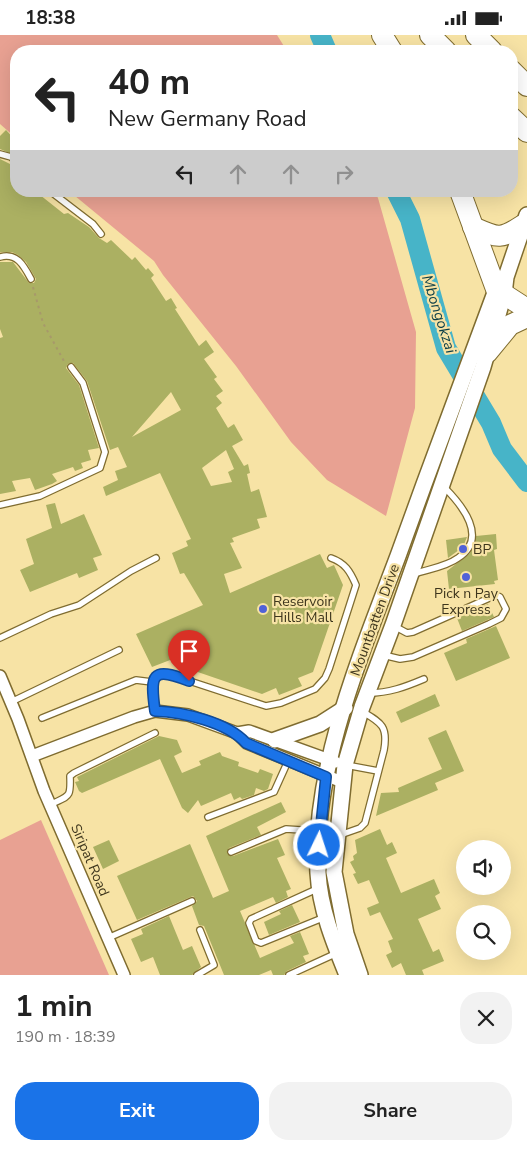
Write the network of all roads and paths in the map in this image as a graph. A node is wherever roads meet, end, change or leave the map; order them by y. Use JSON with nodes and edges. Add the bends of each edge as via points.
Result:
{"nodes":[{"id":1,"x":430,"y":35,"type":"edge"},
{"id":2,"x":476,"y":35,"type":"edge"},
{"id":3,"x":440,"y":45,"type":"edge"},
{"id":4,"x":486,"y":45,"type":"edge"},
{"id":5,"x":58,"y":197,"type":"edge"},
{"id":6,"x":462,"y":197,"type":"edge"},
{"id":7,"x":525,"y":220,"type":"edge"},
{"id":8,"x":474,"y":227,"type":"junction"},
{"id":9,"x":101,"y":234,"type":"dead end"},
{"id":10,"x":0,"y":257,"type":"edge"},
{"id":11,"x":31,"y":279,"type":"joint"},
{"id":12,"x":502,"y":287,"type":"junction"},
{"id":13,"x":527,"y":309,"type":"edge"},
{"id":14,"x":527,"y":317,"type":"edge"},
{"id":15,"x":485,"y":360,"type":"junction"},
{"id":16,"x":71,"y":367,"type":"joint"},
{"id":17,"x":440,"y":484,"type":"junction"},
{"id":18,"x":0,"y":505,"type":"edge"},
{"id":19,"x":156,"y":558,"type":"dead end"},
{"id":20,"x":331,"y":558,"type":"dead end"},
{"id":21,"x":410,"y":575,"type":"junction"},
{"id":22,"x":393,"y":625,"type":"junction"},
{"id":23,"x":0,"y":638,"type":"edge"},
{"id":24,"x":119,"y":650,"type":"dead end"},
{"id":25,"x":381,"y":655,"type":"junction"},
{"id":26,"x":0,"y":676,"type":"edge"},
{"id":27,"x":424,"y":679,"type":"dead end"},
{"id":28,"x":152,"y":682,"type":"junction"},
{"id":29,"x":367,"y":693,"type":"junction"},
{"id":30,"x":11,"y":702,"type":"junction"},
{"id":31,"x":345,"y":708,"type":"junction"},
{"id":32,"x":155,"y":711,"type":"junction"},
{"id":33,"x":361,"y":711,"type":"junction"},
{"id":34,"x":42,"y":718,"type":"dead end"},
{"id":35,"x":155,"y":733,"type":"dead end"},
{"id":36,"x":238,"y":733,"type":"junction"},
{"id":37,"x":275,"y":740,"type":"junction"},
{"id":38,"x":32,"y":756,"type":"junction"},
{"id":39,"x":288,"y":761,"type":"junction"},
{"id":40,"x":330,"y":761,"type":"junction"},
{"id":41,"x":345,"y":765,"type":"junction"},
{"id":42,"x":378,"y":771,"type":"junction"},
{"id":43,"x":326,"y":777,"type":"junction"},
{"id":44,"x":342,"y":782,"type":"junction"},
{"id":45,"x":50,"y":805,"type":"junction"},
{"id":46,"x":208,"y":817,"type":"dead end"},
{"id":47,"x":319,"y":831,"type":"junction"},
{"id":48,"x":336,"y":836,"type":"junction"},
{"id":49,"x":231,"y":852,"type":"dead end"},
{"id":50,"x":320,"y":887,"type":"junction"},
{"id":51,"x":192,"y":901,"type":"dead end"},
{"id":52,"x":326,"y":917,"type":"junction"},
{"id":53,"x":200,"y":930,"type":"dead end"},
{"id":54,"x":108,"y":938,"type":"junction"},
{"id":55,"x":344,"y":950,"type":"junction"},
{"id":56,"x":124,"y":975,"type":"edge"},
{"id":57,"x":197,"y":975,"type":"edge"},
{"id":58,"x":289,"y":975,"type":"edge"},
{"id":59,"x":347,"y":975,"type":"edge"},
{"id":60,"x":360,"y":975,"type":"edge"}],
"edges":[{"from":1,"to":3,"type":"highway"},
{"from":2,"to":4,"type":"highway"},
{"from":5,"to":9,"type":"lane"},
{"from":6,"to":8,"type":"highway"},
{"from":7,"to":8,"type":"highway","via":[[500,238]]},
{"from":7,"to":12,"type":"main road","name":"Mountbatten Drive"},
{"from":8,"to":12,"type":"highway"},
{"from":10,"to":11,"type":"lane","via":[[10,255],[16,258]]},
{"from":11,"to":16,"type":"path","via":[[43,323]]},
{"from":12,"to":13,"type":"highway"},
{"from":12,"to":15,"type":"main road","name":"Mountbatten Drive"},
{"from":12,"to":31,"type":"main road","name":"Mountbatten Drive","via":[[481,330]]},
{"from":14,"to":15,"type":"highway","via":[[510,325]]},
{"from":15,"to":17,"type":"main road","name":"Mountbatten Drive"},
{"from":16,"to":18,"type":"lane","via":[[82,383],[102,442],[105,456],[100,468],[40,496]]},
{"from":17,"to":21,"type":"main road","name":"Mountbatten Drive"},
{"from":17,"to":21,"type":"lane","via":[[467,515],[473,539],[458,559]]},
{"from":19,"to":23,"type":"lane","via":[[79,605]]},
{"from":20,"to":28,"type":"lane","via":[[342,562],[356,585],[329,669],[314,689],[266,706],[169,673],[159,675]]},
{"from":21,"to":22,"type":"main road","name":"Mountbatten Drive"},
{"from":22,"to":25,"type":"main road","name":"Mountbatten Drive"},
{"from":22,"to":25,"type":"lane","via":[[409,633],[496,595],[506,609],[501,618],[413,657],[400,659]]},
{"from":24,"to":30,"type":"lane"},
{"from":25,"to":29,"type":"main road","name":"Mountbatten Drive"},
{"from":26,"to":30,"type":"street","name":"Siripat Road"},
{"from":27,"to":29,"type":"lane","via":[[385,693]]},
{"from":28,"to":32,"type":"lane"},
{"from":28,"to":34,"type":"lane","via":[[136,680]]},
{"from":29,"to":33,"type":"main road","name":"Mountbatten Drive"},
{"from":30,"to":38,"type":"street","name":"Siripat Road"},
{"from":31,"to":37,"type":"main road","via":[[320,724]]},
{"from":31,"to":40,"type":"main road","name":"Mountbatten Drive"},
{"from":32,"to":36,"type":"street","via":[[188,715]]},
{"from":32,"to":38,"type":"street"},
{"from":33,"to":41,"type":"main road","name":"Mountbatten Drive"},
{"from":33,"to":42,"type":"lane","via":[[378,721],[385,732]]},
{"from":35,"to":45,"type":"lane","via":[[74,773],[70,776],[68,796]]},
{"from":36,"to":37,"type":"street","via":[[249,731]]},
{"from":36,"to":39,"type":"street","via":[[246,743]]},
{"from":37,"to":40,"type":"street"},
{"from":38,"to":45,"type":"street","name":"Siripat Road"},
{"from":39,"to":43,"type":"street"},
{"from":39,"to":46,"type":"lane","via":[[274,792]]},
{"from":40,"to":41,"type":"street"},
{"from":40,"to":43,"type":"main road","name":"Mountbatten Drive"},
{"from":41,"to":42,"type":"lane"},
{"from":41,"to":44,"type":"main road","name":"Mountbatten Drive"},
{"from":42,"to":48,"type":"lane","via":[[365,823],[360,828]]},
{"from":43,"to":44,"type":"street"},
{"from":43,"to":47,"type":"main road","name":"Mountbatten Drive"},
{"from":44,"to":48,"type":"main road","name":"Mountbatten Drive"},
{"from":45,"to":54,"type":"street","name":"Siripat Road"},
{"from":47,"to":49,"type":"lane","via":[[286,829]]},
{"from":47,"to":50,"type":"main road","name":"Mountbatten Drive"},
{"from":48,"to":55,"type":"main road","name":"Mountbatten Drive","via":[[334,872]]},
{"from":50,"to":52,"type":"main road","name":"Mountbatten Drive"},
{"from":50,"to":52,"type":"lane","via":[[251,919],[249,923],[256,941],[261,943]]},
{"from":51,"to":54,"type":"lane"},
{"from":52,"to":55,"type":"main road","name":"Mountbatten Drive"},
{"from":53,"to":57,"type":"lane","via":[[214,965]]},
{"from":54,"to":56,"type":"street","name":"Siripat Road"},
{"from":55,"to":58,"type":"lane"},
{"from":55,"to":59,"type":"main road","name":"Mountbatten Drive"},
{"from":55,"to":60,"type":"main road","name":"Mountbatten Drive"}]}
